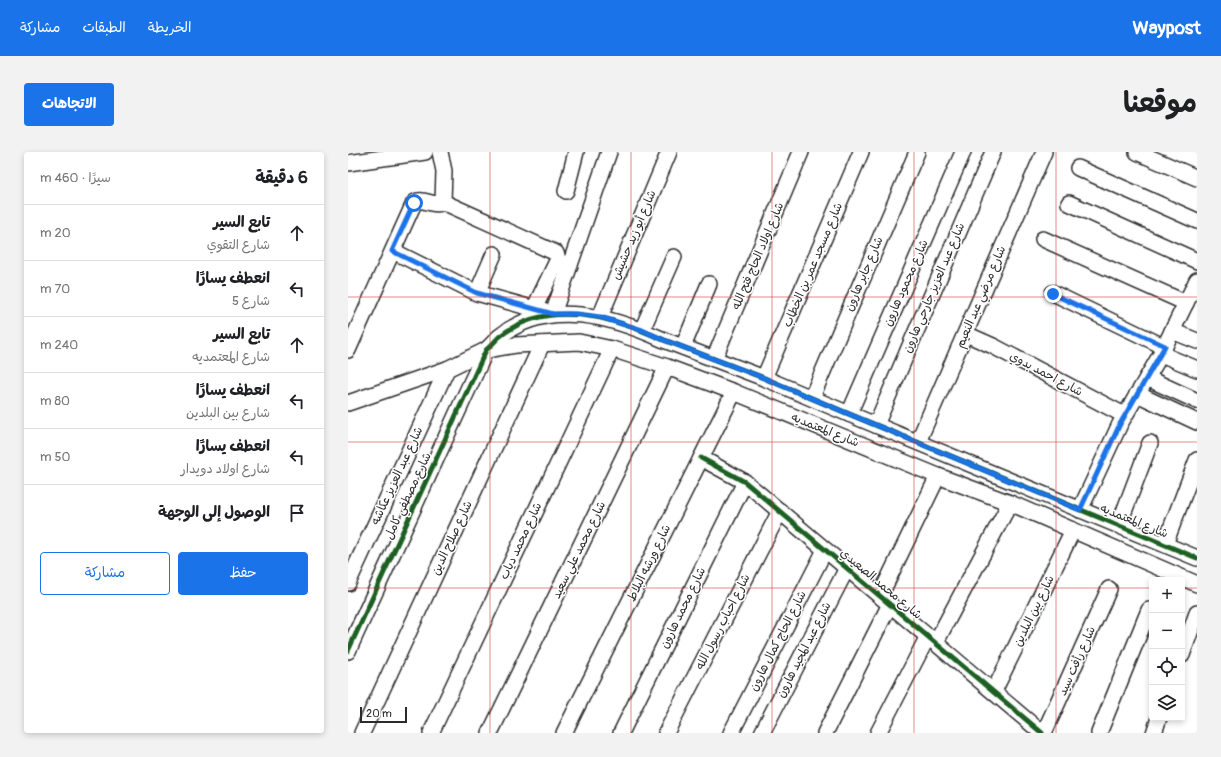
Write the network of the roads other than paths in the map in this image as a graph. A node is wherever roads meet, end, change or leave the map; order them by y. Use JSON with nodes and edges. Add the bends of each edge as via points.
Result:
{"nodes":[{"id":1,"x":425,"y":152,"type":"edge"},
{"id":2,"x":440,"y":152,"type":"edge"},
{"id":3,"x":576,"y":152,"type":"edge"},
{"id":4,"x":609,"y":152,"type":"edge"},
{"id":5,"x":669,"y":152,"type":"edge"},
{"id":6,"x":801,"y":152,"type":"edge"},
{"id":7,"x":861,"y":152,"type":"edge"},
{"id":8,"x":917,"y":152,"type":"edge"},
{"id":9,"x":963,"y":152,"type":"edge"},
{"id":10,"x":993,"y":152,"type":"edge"},
{"id":11,"x":1044,"y":152,"type":"edge"},
{"id":12,"x":1137,"y":152,"type":"edge"},
{"id":13,"x":348,"y":163,"type":"edge"},
{"id":14,"x":1078,"y":168,"type":"dead end"},
{"id":15,"x":1197,"y":178,"type":"edge"},
{"id":16,"x":566,"y":191,"type":"dead end"},
{"id":17,"x":443,"y":202,"type":"junction"},
{"id":18,"x":1069,"y":203,"type":"dead end"},
{"id":19,"x":1197,"y":221,"type":"edge"},
{"id":20,"x":1043,"y":239,"type":"dead end"},
{"id":21,"x":392,"y":251,"type":"junction"},
{"id":22,"x":494,"y":254,"type":"dead end"},
{"id":23,"x":674,"y":257,"type":"dead end"},
{"id":24,"x":1197,"y":261,"type":"edge"},
{"id":25,"x":1197,"y":280,"type":"edge"},
{"id":26,"x":709,"y":284,"type":"dead end"},
{"id":27,"x":477,"y":293,"type":"junction"},
{"id":28,"x":1053,"y":294,"type":"dead end"},
{"id":29,"x":1189,"y":307,"type":"edge"},
{"id":30,"x":534,"y":309,"type":"junction"},
{"id":31,"x":553,"y":314,"type":"junction"},
{"id":32,"x":600,"y":317,"type":"junction"},
{"id":33,"x":642,"y":330,"type":"junction"},
{"id":34,"x":1172,"y":331,"type":"junction"},
{"id":35,"x":966,"y":334,"type":"junction"},
{"id":36,"x":1197,"y":341,"type":"edge"},
{"id":37,"x":542,"y":344,"type":"junction"},
{"id":38,"x":683,"y":347,"type":"junction"},
{"id":39,"x":348,"y":350,"type":"edge"},
{"id":40,"x":486,"y":350,"type":"junction"},
{"id":41,"x":612,"y":350,"type":"junction"},
{"id":42,"x":1163,"y":350,"type":"junction"},
{"id":43,"x":714,"y":359,"type":"junction"},
{"id":44,"x":668,"y":367,"type":"junction"},
{"id":45,"x":447,"y":369,"type":"junction"},
{"id":46,"x":1197,"y":369,"type":"edge"},
{"id":47,"x":764,"y":378,"type":"junction"},
{"id":48,"x":1147,"y":378,"type":"junction"},
{"id":49,"x":734,"y":392,"type":"junction"},
{"id":50,"x":1137,"y":394,"type":"junction"},
{"id":51,"x":812,"y":397,"type":"junction"},
{"id":52,"x":1197,"y":401,"type":"edge"},
{"id":53,"x":348,"y":403,"type":"edge"},
{"id":54,"x":849,"y":414,"type":"junction"},
{"id":55,"x":1124,"y":415,"type":"junction"},
{"id":56,"x":1197,"y":422,"type":"edge"},
{"id":57,"x":876,"y":425,"type":"junction"},
{"id":58,"x":918,"y":442,"type":"junction"},
{"id":59,"x":1150,"y":443,"type":"dead end"},
{"id":60,"x":701,"y":458,"type":"junction"},
{"id":61,"x":1197,"y":460,"type":"edge"},
{"id":62,"x":938,"y":476,"type":"junction"},
{"id":63,"x":744,"y":482,"type":"junction"},
{"id":64,"x":1010,"y":503,"type":"junction"},
{"id":65,"x":1080,"y":510,"type":"junction"},
{"id":66,"x":780,"y":511,"type":"junction"},
{"id":67,"x":1119,"y":525,"type":"junction"},
{"id":68,"x":1073,"y":530,"type":"junction"},
{"id":69,"x":1165,"y":544,"type":"junction"},
{"id":70,"x":825,"y":550,"type":"junction"},
{"id":71,"x":1197,"y":558,"type":"edge"},
{"id":72,"x":847,"y":568,"type":"junction"},
{"id":73,"x":348,"y":582,"type":"edge"},
{"id":74,"x":1197,"y":584,"type":"edge"},
{"id":75,"x":1109,"y":588,"type":"dead end"},
{"id":76,"x":885,"y":600,"type":"junction"},
{"id":77,"x":1148,"y":610,"type":"dead end"},
{"id":78,"x":1197,"y":613,"type":"edge"},
{"id":79,"x":932,"y":639,"type":"junction"},
{"id":80,"x":1184,"y":649,"type":"edge"},
{"id":81,"x":348,"y":651,"type":"edge"},
{"id":82,"x":994,"y":691,"type":"junction"},
{"id":83,"x":1158,"y":721,"type":"edge"},
{"id":84,"x":362,"y":733,"type":"edge"},
{"id":85,"x":431,"y":733,"type":"edge"},
{"id":86,"x":490,"y":733,"type":"edge"},
{"id":87,"x":564,"y":733,"type":"edge"},
{"id":88,"x":621,"y":733,"type":"edge"},
{"id":89,"x":666,"y":733,"type":"edge"},
{"id":90,"x":731,"y":733,"type":"edge"},
{"id":91,"x":762,"y":733,"type":"edge"},
{"id":92,"x":825,"y":733,"type":"edge"},
{"id":93,"x":878,"y":733,"type":"edge"},
{"id":94,"x":1043,"y":733,"type":"edge"},
{"id":95,"x":1098,"y":733,"type":"edge"},
{"id":96,"x":1154,"y":733,"type":"edge"}],
"edges":[{"from":1,"to":13,"type":"street"},
{"from":2,"to":17,"type":"street","via":[[444,172]]},
{"from":3,"to":16,"type":"street"},
{"from":4,"to":31,"type":"street"},
{"from":5,"to":32,"type":"street","name":"شارع أبو زيد حشيش"},
{"from":6,"to":43,"type":"street","name":"شارع اولاد الحاج فتح الله"},
{"from":7,"to":47,"type":"street","name":"شارع مسجد عمر بن الخطاب"},
{"from":8,"to":51,"type":"street","name":"شارع جابر هارون"},
{"from":9,"to":54,"type":"street","name":"شارع محمود هارون"},
{"from":10,"to":57,"type":"street","name":"شارع عبد العزيز جارحي هارون"},
{"from":11,"to":35,"type":"street","name":"شارع مرضي عبد النعيم"},
{"from":12,"to":15,"type":"street"},
{"from":14,"to":19,"type":"street"},
{"from":17,"to":21,"type":"street","via":[[415,202]]},
{"from":17,"to":30,"type":"street","via":[[556,253],[558,259]]},
{"from":18,"to":24,"type":"street"},
{"from":20,"to":29,"type":"street"},
{"from":21,"to":27,"type":"street"},
{"from":21,"to":39,"type":"street"},
{"from":22,"to":27,"type":"street"},
{"from":23,"to":33,"type":"street"},
{"from":25,"to":29,"type":"street"},
{"from":26,"to":38,"type":"street"},
{"from":27,"to":30,"type":"street"},
{"from":28,"to":42,"type":"street"},
{"from":29,"to":34,"type":"street"},
{"from":30,"to":31,"type":"street"},
{"from":31,"to":32,"type":"street","name":"شارع المعتمديه"},
{"from":31,"to":40,"type":"street","name":"شارع المعتمديه","via":[[516,326],[499,337]]},
{"from":32,"to":33,"type":"street","name":"شارع المعتمديه"},
{"from":33,"to":38,"type":"street","name":"شارع المعتمديه"},
{"from":34,"to":36,"type":"street"},
{"from":34,"to":42,"type":"street"},
{"from":35,"to":55,"type":"street","name":"شارع احمد بدوي"},
{"from":35,"to":58,"type":"street","name":"شارع مرضي عبد النعيم"},
{"from":37,"to":40,"type":"street","name":"شارع المعتمديه"},
{"from":37,"to":41,"type":"street","name":"شارع المعتمديه","via":[[579,342]]},
{"from":37,"to":84,"type":"street","name":"شارع صلاح الدين"},
{"from":38,"to":43,"type":"street","name":"شارع المعتمديه"},
{"from":40,"to":45,"type":"street","name":"شارع المعتمديه"},
{"from":40,"to":81,"type":"street","name":"شارع مصطفي كامل"},
{"from":41,"to":44,"type":"street","name":"شارع المعتمديه"},
{"from":41,"to":85,"type":"street","name":"شارع محمد دياب"},
{"from":42,"to":46,"type":"street"},
{"from":42,"to":48,"type":"street"},
{"from":43,"to":47,"type":"street","name":"شارع المعتمديه"},
{"from":44,"to":49,"type":"street","name":"شارع المعتمديه"},
{"from":44,"to":86,"type":"street","name":"شارع محمد علي سعيد"},
{"from":45,"to":53,"type":"street","name":"شارع المعتمديه"},
{"from":45,"to":73,"type":"street","name":"شارع عبد العزيز عكاشه"},
{"from":47,"to":51,"type":"street","name":"شارع المعتمديه"},
{"from":48,"to":50,"type":"street"},
{"from":48,"to":52,"type":"street"},
{"from":49,"to":60,"type":"street","name":"شارع ورشه البلاط"},
{"from":49,"to":62,"type":"street","name":"شارع المعتمديه"},
{"from":50,"to":55,"type":"street"},
{"from":50,"to":56,"type":"street"},
{"from":51,"to":54,"type":"street","name":"شارع المعتمديه"},
{"from":54,"to":57,"type":"street","name":"شارع المعتمديه"},
{"from":55,"to":65,"type":"street"},
{"from":57,"to":58,"type":"street","name":"شارع المعتمديه"},
{"from":58,"to":65,"type":"street","name":"شارع المعتمديه"},
{"from":59,"to":67,"type":"street"},
{"from":60,"to":63,"type":"street","name":"شارع محمد الصعيدي"},
{"from":60,"to":87,"type":"street","name":"شارع ورشه البلاط"},
{"from":61,"to":69,"type":"street"},
{"from":62,"to":64,"type":"street","name":"شارع المعتمديه"},
{"from":62,"to":76,"type":"street"},
{"from":63,"to":66,"type":"street","name":"شارع محمد الصعيدي"},
{"from":63,"to":88,"type":"street","name":"شارع محمد هارون"},
{"from":64,"to":68,"type":"street","name":"شارع المعتمديه"},
{"from":64,"to":79,"type":"street"},
{"from":65,"to":67,"type":"street","name":"شارع المعتمديه"},
{"from":66,"to":70,"type":"street","name":"شارع محمد الصعيدي"},
{"from":66,"to":89,"type":"street","name":"شارع احباب رسول الله"},
{"from":67,"to":69,"type":"street","name":"شارع المعتمديه"},
{"from":68,"to":74,"type":"street","name":"شارع المعتمديه"},
{"from":68,"to":82,"type":"street","name":"شارع بين البلدين"},
{"from":69,"to":71,"type":"street","name":"شارع المعتمديه"},
{"from":70,"to":72,"type":"street","name":"شارع محمد الصعيدي"},
{"from":70,"to":90,"type":"street","name":"شارع الحاج كمال هارون"},
{"from":72,"to":76,"type":"street","name":"شارع محمد الصعيدي"},
{"from":72,"to":91,"type":"street","name":"شارع عبد المجيد هارون"},
{"from":75,"to":94,"type":"street","name":"شارع رأفت سيد"},
{"from":76,"to":79,"type":"street","name":"شارع محمد الصعيدي"},
{"from":76,"to":92,"type":"street"},
{"from":77,"to":95,"type":"street"},
{"from":78,"to":80,"type":"street"},
{"from":79,"to":82,"type":"street","name":"شارع محمد الصعيدي"},
{"from":79,"to":93,"type":"street"},
{"from":82,"to":94,"type":"street","name":"شارع محمد الصعيدي"},
{"from":83,"to":96,"type":"street"}]}
